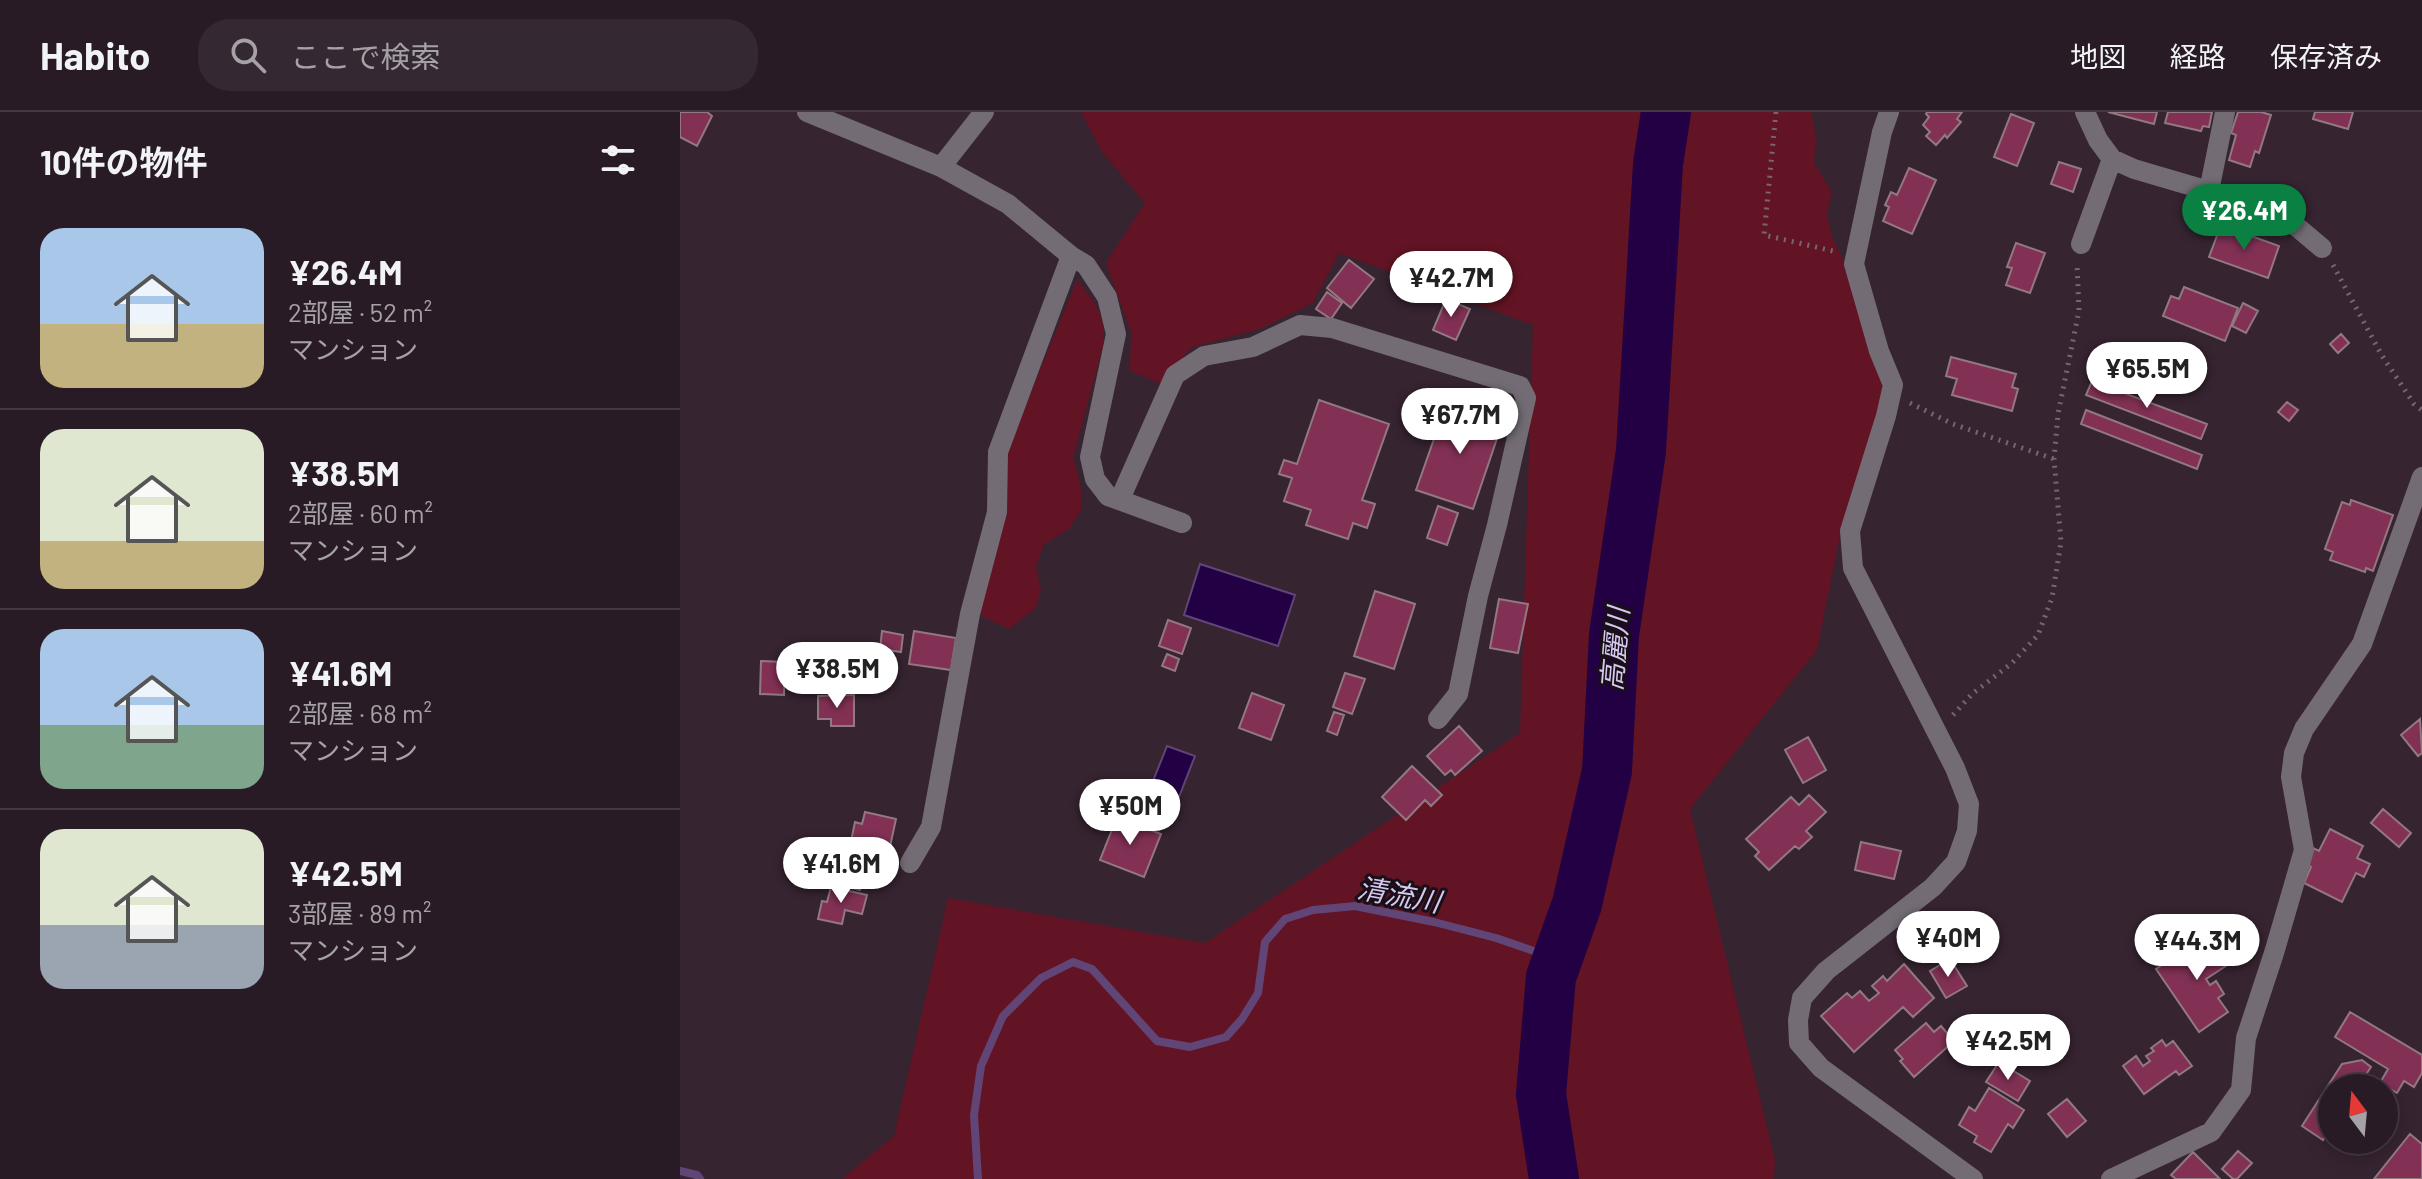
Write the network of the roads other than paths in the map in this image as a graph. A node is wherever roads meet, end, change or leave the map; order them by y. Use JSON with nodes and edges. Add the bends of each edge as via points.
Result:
{"nodes":[{"id":1,"x":807,"y":112,"type":"edge"},
{"id":2,"x":984,"y":112,"type":"edge"},
{"id":3,"x":1889,"y":112,"type":"edge"},
{"id":4,"x":2085,"y":112,"type":"edge"},
{"id":5,"x":2225,"y":112,"type":"edge"},
{"id":6,"x":2112,"y":159,"type":"junction"},
{"id":7,"x":941,"y":167,"type":"junction"},
{"id":8,"x":2209,"y":191,"type":"junction"},
{"id":9,"x":2081,"y":244,"type":"road end"},
{"id":10,"x":2322,"y":248,"type":"road end"},
{"id":11,"x":1071,"y":256,"type":"junction"},
{"id":12,"x":2422,"y":477,"type":"edge"},
{"id":13,"x":1120,"y":499,"type":"junction"},
{"id":14,"x":1182,"y":523,"type":"dead end"},
{"id":15,"x":1438,"y":719,"type":"dead end"},
{"id":16,"x":910,"y":863,"type":"dead end"},
{"id":17,"x":1973,"y":1179,"type":"edge"},
{"id":18,"x":2111,"y":1179,"type":"edge"}],
"edges":[{"from":1,"to":7,"type":"street"},
{"from":2,"to":7,"type":"street"},
{"from":3,"to":17,"type":"street","via":[[1854,264],[1893,385],[1850,531],[1853,568],[1955,768],[1969,804],[1967,831],[1956,862],[1933,887],[1826,971],[1802,998],[1799,1043],[1821,1068]]},
{"from":4,"to":6,"type":"street"},
{"from":5,"to":8,"type":"street"},
{"from":6,"to":8,"type":"street"},
{"from":6,"to":9,"type":"street"},
{"from":7,"to":11,"type":"street","via":[[1008,204]]},
{"from":8,"to":10,"type":"street","via":[[2291,222]]},
{"from":11,"to":13,"type":"street","via":[[1086,265],[1107,297],[1116,334],[1090,457],[1095,479],[1108,496]]},
{"from":11,"to":16,"type":"street","via":[[998,452],[997,512],[970,614],[931,827]]},
{"from":12,"to":18,"type":"street","via":[[2362,644],[2304,729],[2294,753],[2291,777],[2304,850],[2246,1038],[2241,1090],[2211,1132]]},
{"from":13,"to":14,"type":"street"},
{"from":13,"to":15,"type":"street","via":[[1175,375],[1204,356],[1253,347],[1300,325],[1332,328],[1520,386],[1526,398],[1458,694]]}]}
